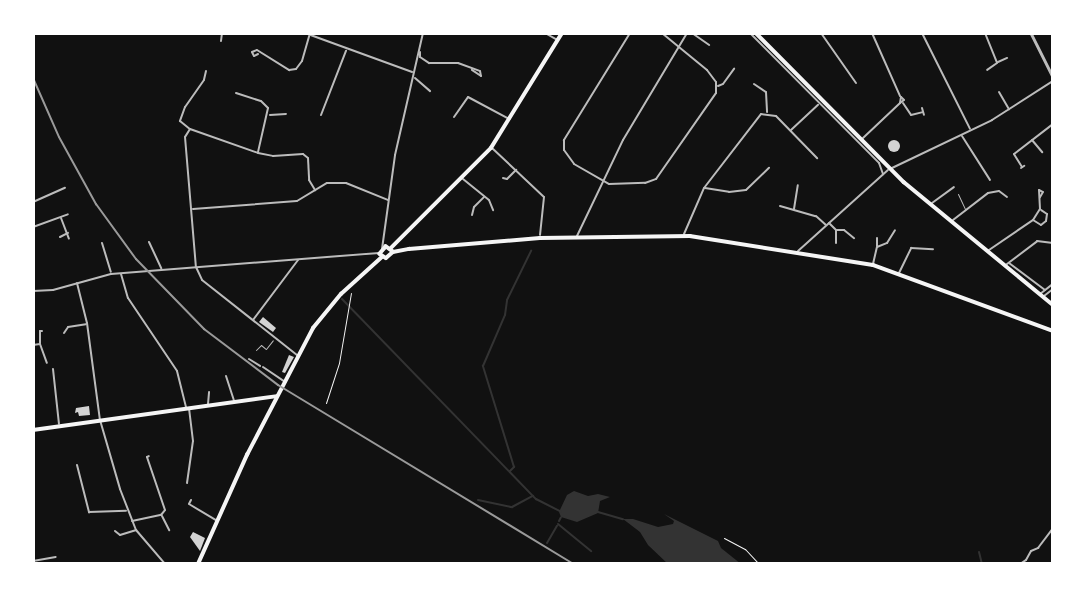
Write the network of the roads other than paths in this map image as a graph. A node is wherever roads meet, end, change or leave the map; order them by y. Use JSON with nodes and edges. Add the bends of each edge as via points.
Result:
{"nodes":[{"id":1,"x":222,"y":33,"type":"edge"},
{"id":2,"x":305,"y":33,"type":"edge"},
{"id":3,"x":423,"y":33,"type":"edge"},
{"id":4,"x":544,"y":33,"type":"edge"},
{"id":5,"x":562,"y":33,"type":"edge"},
{"id":6,"x":630,"y":33,"type":"edge"},
{"id":7,"x":662,"y":33,"type":"edge"},
{"id":8,"x":687,"y":33,"type":"edge"},
{"id":9,"x":692,"y":33,"type":"edge"},
{"id":10,"x":750,"y":33,"type":"edge"},
{"id":11,"x":821,"y":33,"type":"edge"},
{"id":12,"x":872,"y":33,"type":"edge"},
{"id":13,"x":922,"y":33,"type":"edge"},
{"id":14,"x":985,"y":33,"type":"edge"},
{"id":15,"x":1031,"y":33,"type":"edge"},
{"id":16,"x":760,"y":34,"type":"edge"},
{"id":17,"x":309,"y":35,"type":"junction"},
{"id":18,"x":221,"y":41,"type":"dead end"},
{"id":19,"x":558,"y":41,"type":"junction"},
{"id":20,"x":712,"y":42,"type":"dead end"},
{"id":21,"x":680,"y":45,"type":"junction"},
{"id":22,"x":419,"y":48,"type":"junction"},
{"id":23,"x":347,"y":50,"type":"junction"},
{"id":24,"x":258,"y":54,"type":"dead end"},
{"id":25,"x":1007,"y":58,"type":"dead end"},
{"id":26,"x":987,"y":61,"type":"dead end"},
{"id":27,"x":997,"y":62,"type":"junction"},
{"id":28,"x":989,"y":66,"type":"junction"},
{"id":29,"x":734,"y":69,"type":"dead end"},
{"id":30,"x":472,"y":70,"type":"dead end"},
{"id":31,"x":988,"y":70,"type":"dead end"},
{"id":32,"x":205,"y":71,"type":"dead end"},
{"id":33,"x":414,"y":72,"type":"junction"},
{"id":34,"x":414,"y":78,"type":"junction"},
{"id":35,"x":1053,"y":79,"type":"edge"},
{"id":36,"x":856,"y":83,"type":"dead end"},
{"id":37,"x":754,"y":84,"type":"dead end"},
{"id":38,"x":716,"y":86,"type":"junction"},
{"id":39,"x":760,"y":89,"type":"junction"},
{"id":40,"x":430,"y":91,"type":"dead end"},
{"id":41,"x":1001,"y":91,"type":"dead end"},
{"id":42,"x":236,"y":93,"type":"dead end"},
{"id":43,"x":755,"y":94,"type":"dead end"},
{"id":44,"x":901,"y":103,"type":"junction"},
{"id":45,"x":819,"y":104,"type":"junction"},
{"id":46,"x":1009,"y":110,"type":"junction"},
{"id":47,"x":923,"y":112,"type":"dead end"},
{"id":48,"x":767,"y":113,"type":"junction"},
{"id":49,"x":286,"y":114,"type":"dead end"},
{"id":50,"x":269,"y":115,"type":"junction"},
{"id":51,"x":321,"y":115,"type":"dead end"},
{"id":52,"x":454,"y":117,"type":"dead end"},
{"id":53,"x":510,"y":120,"type":"junction"},
{"id":54,"x":1053,"y":124,"type":"edge"},
{"id":55,"x":190,"y":129,"type":"junction"},
{"id":56,"x":791,"y":131,"type":"junction"},
{"id":57,"x":971,"y":131,"type":"junction"},
{"id":58,"x":961,"y":135,"type":"junction"},
{"id":59,"x":862,"y":140,"type":"junction"},
{"id":60,"x":1032,"y":140,"type":"junction"},
{"id":61,"x":491,"y":148,"type":"junction"},
{"id":62,"x":258,"y":153,"type":"junction"},
{"id":63,"x":1042,"y":153,"type":"dead end"},
{"id":64,"x":817,"y":158,"type":"dead end"},
{"id":65,"x":1022,"y":167,"type":"dead end"},
{"id":66,"x":769,"y":168,"type":"dead end"},
{"id":67,"x":891,"y":168,"type":"junction"},
{"id":68,"x":516,"y":169,"type":"junction"},
{"id":69,"x":883,"y":174,"type":"junction"},
{"id":70,"x":463,"y":178,"type":"junction"},
{"id":71,"x":503,"y":178,"type":"dead end"},
{"id":72,"x":990,"y":180,"type":"dead end"},
{"id":73,"x":602,"y":181,"type":"junction"},
{"id":74,"x":954,"y":187,"type":"dead end"},
{"id":75,"x":65,"y":188,"type":"dead end"},
{"id":76,"x":704,"y":188,"type":"junction"},
{"id":77,"x":804,"y":189,"type":"dead end"},
{"id":78,"x":315,"y":190,"type":"junction"},
{"id":79,"x":55,"y":193,"type":"junction"},
{"id":80,"x":958,"y":194,"type":"dead end"},
{"id":81,"x":484,"y":197,"type":"junction"},
{"id":82,"x":1040,"y":197,"type":"dead end"},
{"id":83,"x":57,"y":198,"type":"dead end"},
{"id":84,"x":1007,"y":198,"type":"dead end"},
{"id":85,"x":388,"y":200,"type":"junction"},
{"id":86,"x":33,"y":202,"type":"edge"},
{"id":87,"x":932,"y":204,"type":"junction"},
{"id":88,"x":494,"y":208,"type":"dead end"},
{"id":89,"x":782,"y":208,"type":"dead end"},
{"id":90,"x":192,"y":209,"type":"junction"},
{"id":91,"x":965,"y":209,"type":"junction"},
{"id":92,"x":1040,"y":209,"type":"junction"},
{"id":93,"x":472,"y":210,"type":"junction"},
{"id":94,"x":793,"y":210,"type":"junction"},
{"id":95,"x":476,"y":211,"type":"dead end"},
{"id":96,"x":68,"y":214,"type":"dead end"},
{"id":97,"x":472,"y":215,"type":"dead end"},
{"id":98,"x":60,"y":217,"type":"junction"},
{"id":99,"x":1033,"y":220,"type":"junction"},
{"id":100,"x":952,"y":221,"type":"junction"},
{"id":101,"x":827,"y":223,"type":"junction"},
{"id":102,"x":33,"y":227,"type":"edge"},
{"id":103,"x":836,"y":230,"type":"junction"},
{"id":104,"x":895,"y":230,"type":"dead end"},
{"id":105,"x":33,"y":232,"type":"edge"},
{"id":106,"x":68,"y":233,"type":"junction"},
{"id":107,"x":684,"y":235,"type":"junction"},
{"id":108,"x":60,"y":237,"type":"dead end"},
{"id":109,"x":577,"y":237,"type":"junction"},
{"id":110,"x":540,"y":238,"type":"junction"},
{"id":111,"x":854,"y":238,"type":"dead end"},
{"id":112,"x":877,"y":238,"type":"dead end"},
{"id":113,"x":69,"y":239,"type":"dead end"},
{"id":114,"x":149,"y":242,"type":"dead end"},
{"id":115,"x":102,"y":243,"type":"dead end"},
{"id":116,"x":836,"y":243,"type":"dead end"},
{"id":117,"x":1053,"y":243,"type":"edge"},
{"id":118,"x":877,"y":247,"type":"junction"},
{"id":119,"x":33,"y":249,"type":"edge"},
{"id":120,"x":933,"y":249,"type":"dead end"},
{"id":121,"x":392,"y":250,"type":"junction"},
{"id":122,"x":988,"y":250,"type":"junction"},
{"id":123,"x":799,"y":251,"type":"junction"},
{"id":124,"x":381,"y":253,"type":"junction"},
{"id":125,"x":298,"y":260,"type":"junction"},
{"id":126,"x":1007,"y":263,"type":"junction"},
{"id":127,"x":873,"y":265,"type":"junction"},
{"id":128,"x":197,"y":267,"type":"junction"},
{"id":129,"x":162,"y":270,"type":"junction"},
{"id":130,"x":121,"y":273,"type":"junction"},
{"id":131,"x":111,"y":274,"type":"junction"},
{"id":132,"x":899,"y":274,"type":"junction"},
{"id":133,"x":76,"y":282,"type":"junction"},
{"id":134,"x":1053,"y":284,"type":"edge"},
{"id":135,"x":1053,"y":289,"type":"edge"},
{"id":136,"x":1045,"y":290,"type":"junction"},
{"id":137,"x":33,"y":291,"type":"edge"},
{"id":138,"x":1042,"y":295,"type":"junction"},
{"id":139,"x":1053,"y":305,"type":"edge"},
{"id":140,"x":253,"y":321,"type":"junction"},
{"id":141,"x":87,"y":324,"type":"junction"},
{"id":142,"x":39,"y":331,"type":"dead end"},
{"id":143,"x":1053,"y":331,"type":"edge"},
{"id":144,"x":64,"y":333,"type":"dead end"},
{"id":145,"x":275,"y":338,"type":"junction"},
{"id":146,"x":40,"y":344,"type":"junction"},
{"id":147,"x":33,"y":345,"type":"edge"},
{"id":148,"x":256,"y":350,"type":"dead end"},
{"id":149,"x":298,"y":355,"type":"junction"},
{"id":150,"x":250,"y":359,"type":"dead end"},
{"id":151,"x":44,"y":364,"type":"dead end"},
{"id":152,"x":54,"y":371,"type":"dead end"},
{"id":153,"x":226,"y":376,"type":"dead end"},
{"id":154,"x":284,"y":384,"type":"junction"},
{"id":155,"x":209,"y":392,"type":"dead end"},
{"id":156,"x":279,"y":393,"type":"junction"},
{"id":157,"x":235,"y":401,"type":"junction"},
{"id":158,"x":209,"y":405,"type":"junction"},
{"id":159,"x":188,"y":408,"type":"junction"},
{"id":160,"x":100,"y":421,"type":"junction"},
{"id":161,"x":59,"y":426,"type":"junction"},
{"id":162,"x":33,"y":429,"type":"edge"},
{"id":163,"x":147,"y":457,"type":"dead end"},
{"id":164,"x":82,"y":467,"type":"dead end"},
{"id":165,"x":187,"y":480,"type":"dead end"},
{"id":166,"x":191,"y":500,"type":"dead end"},
{"id":167,"x":128,"y":511,"type":"junction"},
{"id":168,"x":162,"y":515,"type":"junction"},
{"id":169,"x":216,"y":520,"type":"junction"},
{"id":170,"x":131,"y":521,"type":"junction"},
{"id":171,"x":1053,"y":528,"type":"edge"},
{"id":172,"x":136,"y":530,"type":"junction"},
{"id":173,"x":169,"y":530,"type":"dead end"},
{"id":174,"x":115,"y":531,"type":"dead end"},
{"id":175,"x":120,"y":536,"type":"junction"},
{"id":176,"x":116,"y":540,"type":"dead end"},
{"id":177,"x":56,"y":557,"type":"dead end"},
{"id":178,"x":33,"y":561,"type":"edge"},
{"id":179,"x":165,"y":564,"type":"edge"},
{"id":180,"x":198,"y":564,"type":"edge"},
{"id":181,"x":1020,"y":564,"type":"edge"}],
"edges":[{"from":1,"to":18,"type":"street"},
{"from":2,"to":17,"type":"street"},
{"from":3,"to":22,"type":"street"},
{"from":4,"to":19,"type":"street"},
{"from":5,"to":19,"type":"main road"},
{"from":6,"to":73,"type":"street","via":[[564,140],[569,159]]},
{"from":7,"to":21,"type":"street"},
{"from":8,"to":21,"type":"street"},
{"from":9,"to":20,"type":"street","via":[[708,46]]},
{"from":10,"to":45,"type":"street"},
{"from":11,"to":36,"type":"street"},
{"from":12,"to":44,"type":"street"},
{"from":13,"to":57,"type":"street"},
{"from":14,"to":27,"type":"street"},
{"from":15,"to":35,"type":"street"},
{"from":16,"to":59,"type":"main road"},
{"from":17,"to":23,"type":"street"},
{"from":17,"to":24,"type":"street","via":[[296,69],[289,70]]},
{"from":19,"to":53,"type":"main road"},
{"from":21,"to":38,"type":"street","via":[[707,70]]},
{"from":21,"to":73,"type":"street"},
{"from":22,"to":30,"type":"street","via":[[420,57],[429,63],[458,63]]},
{"from":22,"to":33,"type":"street"},
{"from":23,"to":33,"type":"street"},
{"from":23,"to":51,"type":"street"},
{"from":25,"to":27,"type":"street"},
{"from":26,"to":28,"type":"street"},
{"from":27,"to":28,"type":"street"},
{"from":28,"to":31,"type":"street"},
{"from":29,"to":38,"type":"street"},
{"from":32,"to":55,"type":"street","via":[[180,121]]},
{"from":33,"to":34,"type":"street"},
{"from":34,"to":40,"type":"street"},
{"from":34,"to":85,"type":"street"},
{"from":35,"to":46,"type":"street"},
{"from":37,"to":39,"type":"street"},
{"from":38,"to":73,"type":"street","via":[[715,96],[656,179],[645,183]]},
{"from":39,"to":43,"type":"street"},
{"from":39,"to":48,"type":"street","via":[[768,92]]},
{"from":41,"to":46,"type":"street"},
{"from":42,"to":50,"type":"street","via":[[264,103]]},
{"from":44,"to":47,"type":"street","via":[[915,117]]},
{"from":44,"to":59,"type":"street"},
{"from":45,"to":56,"type":"street"},
{"from":45,"to":69,"type":"street","via":[[879,163]]},
{"from":46,"to":57,"type":"street"},
{"from":48,"to":56,"type":"street"},
{"from":48,"to":76,"type":"street","via":[[757,117]]},
{"from":49,"to":50,"type":"street"},
{"from":50,"to":62,"type":"street"},
{"from":52,"to":53,"type":"street","via":[[468,97]]},
{"from":53,"to":61,"type":"main road"},
{"from":54,"to":60,"type":"street"},
{"from":55,"to":62,"type":"street"},
{"from":55,"to":90,"type":"street","via":[[185,137]]},
{"from":56,"to":64,"type":"street"},
{"from":57,"to":58,"type":"street"},
{"from":58,"to":67,"type":"street"},
{"from":58,"to":72,"type":"street"},
{"from":59,"to":67,"type":"main road"},
{"from":60,"to":63,"type":"street"},
{"from":60,"to":65,"type":"street","via":[[1014,154]]},
{"from":61,"to":68,"type":"street"},
{"from":61,"to":70,"type":"main road"},
{"from":62,"to":78,"type":"street","via":[[303,154]]},
{"from":66,"to":76,"type":"street","via":[[746,190]]},
{"from":67,"to":69,"type":"street"},
{"from":67,"to":87,"type":"main road"},
{"from":68,"to":71,"type":"street"},
{"from":68,"to":110,"type":"street","via":[[544,197]]},
{"from":69,"to":101,"type":"street"},
{"from":70,"to":81,"type":"street"},
{"from":70,"to":121,"type":"main road"},
{"from":73,"to":109,"type":"street"},
{"from":74,"to":87,"type":"street"},
{"from":75,"to":79,"type":"street"},
{"from":76,"to":107,"type":"street"},
{"from":77,"to":94,"type":"street","via":[[798,187]]},
{"from":78,"to":85,"type":"street","via":[[327,183],[346,183]]},
{"from":78,"to":90,"type":"street","via":[[296,201]]},
{"from":79,"to":83,"type":"street"},
{"from":79,"to":86,"type":"street"},
{"from":80,"to":91,"type":"lane"},
{"from":81,"to":88,"type":"street"},
{"from":81,"to":93,"type":"street"},
{"from":82,"to":92,"type":"street"},
{"from":84,"to":91,"type":"street","via":[[999,191],[988,193]]},
{"from":85,"to":124,"type":"street"},
{"from":87,"to":100,"type":"main road"},
{"from":89,"to":94,"type":"street"},
{"from":90,"to":128,"type":"street"},
{"from":91,"to":100,"type":"street"},
{"from":92,"to":99,"type":"street"},
{"from":92,"to":99,"type":"street","via":[[1047,214],[1046,221],[1041,225]]},
{"from":93,"to":95,"type":"street"},
{"from":93,"to":97,"type":"street"},
{"from":94,"to":101,"type":"street"},
{"from":96,"to":98,"type":"street"},
{"from":98,"to":102,"type":"street"},
{"from":98,"to":106,"type":"street"},
{"from":99,"to":122,"type":"street"},
{"from":100,"to":122,"type":"main road"},
{"from":101,"to":103,"type":"street"},
{"from":101,"to":123,"type":"street"},
{"from":103,"to":111,"type":"street"},
{"from":103,"to":116,"type":"street"},
{"from":104,"to":118,"type":"street","via":[[887,243]]},
{"from":105,"to":119,"type":"street"},
{"from":106,"to":108,"type":"street"},
{"from":106,"to":113,"type":"street"},
{"from":107,"to":109,"type":"main road"},
{"from":107,"to":123,"type":"main road"},
{"from":109,"to":110,"type":"main road"},
{"from":110,"to":121,"type":"main road"},
{"from":112,"to":118,"type":"street"},
{"from":114,"to":129,"type":"street"},
{"from":115,"to":131,"type":"street"},
{"from":117,"to":126,"type":"street","via":[[1037,241]]},
{"from":118,"to":127,"type":"street"},
{"from":120,"to":132,"type":"street","via":[[911,248]]},
{"from":121,"to":124,"type":"main road"},
{"from":121,"to":124,"type":"main road","via":[[390,256]]},
{"from":122,"to":126,"type":"main road"},
{"from":123,"to":127,"type":"main road"},
{"from":124,"to":125,"type":"street"},
{"from":124,"to":149,"type":"main road","via":[[321,316]]},
{"from":125,"to":128,"type":"street"},
{"from":125,"to":140,"type":"street"},
{"from":126,"to":136,"type":"street"},
{"from":126,"to":138,"type":"main road"},
{"from":127,"to":132,"type":"main road"},
{"from":128,"to":129,"type":"street"},
{"from":128,"to":140,"type":"street","via":[[215,293]]},
{"from":129,"to":130,"type":"street"},
{"from":130,"to":131,"type":"street"},
{"from":130,"to":159,"type":"street","via":[[128,298],[177,371]]},
{"from":131,"to":133,"type":"street"},
{"from":132,"to":143,"type":"main road"},
{"from":133,"to":137,"type":"street"},
{"from":133,"to":141,"type":"street"},
{"from":134,"to":136,"type":"street"},
{"from":135,"to":138,"type":"street"},
{"from":136,"to":138,"type":"street"},
{"from":138,"to":139,"type":"main road"},
{"from":140,"to":145,"type":"street"},
{"from":141,"to":144,"type":"street","via":[[65,328]]},
{"from":141,"to":160,"type":"street"},
{"from":142,"to":146,"type":"street"},
{"from":145,"to":148,"type":"lane","via":[[266,349],[261,345]]},
{"from":145,"to":149,"type":"street"},
{"from":146,"to":147,"type":"street"},
{"from":146,"to":151,"type":"street"},
{"from":149,"to":154,"type":"main road"},
{"from":150,"to":154,"type":"street"},
{"from":152,"to":161,"type":"street"},
{"from":153,"to":157,"type":"street"},
{"from":154,"to":156,"type":"main road"},
{"from":155,"to":158,"type":"street"},
{"from":156,"to":157,"type":"main road"},
{"from":156,"to":169,"type":"main road"},
{"from":157,"to":158,"type":"main road"},
{"from":158,"to":159,"type":"main road"},
{"from":159,"to":160,"type":"main road"},
{"from":159,"to":165,"type":"street","via":[[193,441]]},
{"from":160,"to":161,"type":"main road"},
{"from":160,"to":167,"type":"street"},
{"from":161,"to":162,"type":"main road"},
{"from":163,"to":168,"type":"street","via":[[165,508]]},
{"from":164,"to":167,"type":"street","via":[[78,467],[89,512]]},
{"from":166,"to":169,"type":"street","via":[[189,504]]},
{"from":167,"to":170,"type":"street"},
{"from":168,"to":170,"type":"street"},
{"from":168,"to":173,"type":"street"},
{"from":169,"to":180,"type":"main road"},
{"from":170,"to":172,"type":"street"},
{"from":171,"to":181,"type":"street"},
{"from":172,"to":175,"type":"street"},
{"from":172,"to":179,"type":"street"},
{"from":174,"to":175,"type":"street"},
{"from":175,"to":176,"type":"street"},
{"from":177,"to":178,"type":"street"}]}
